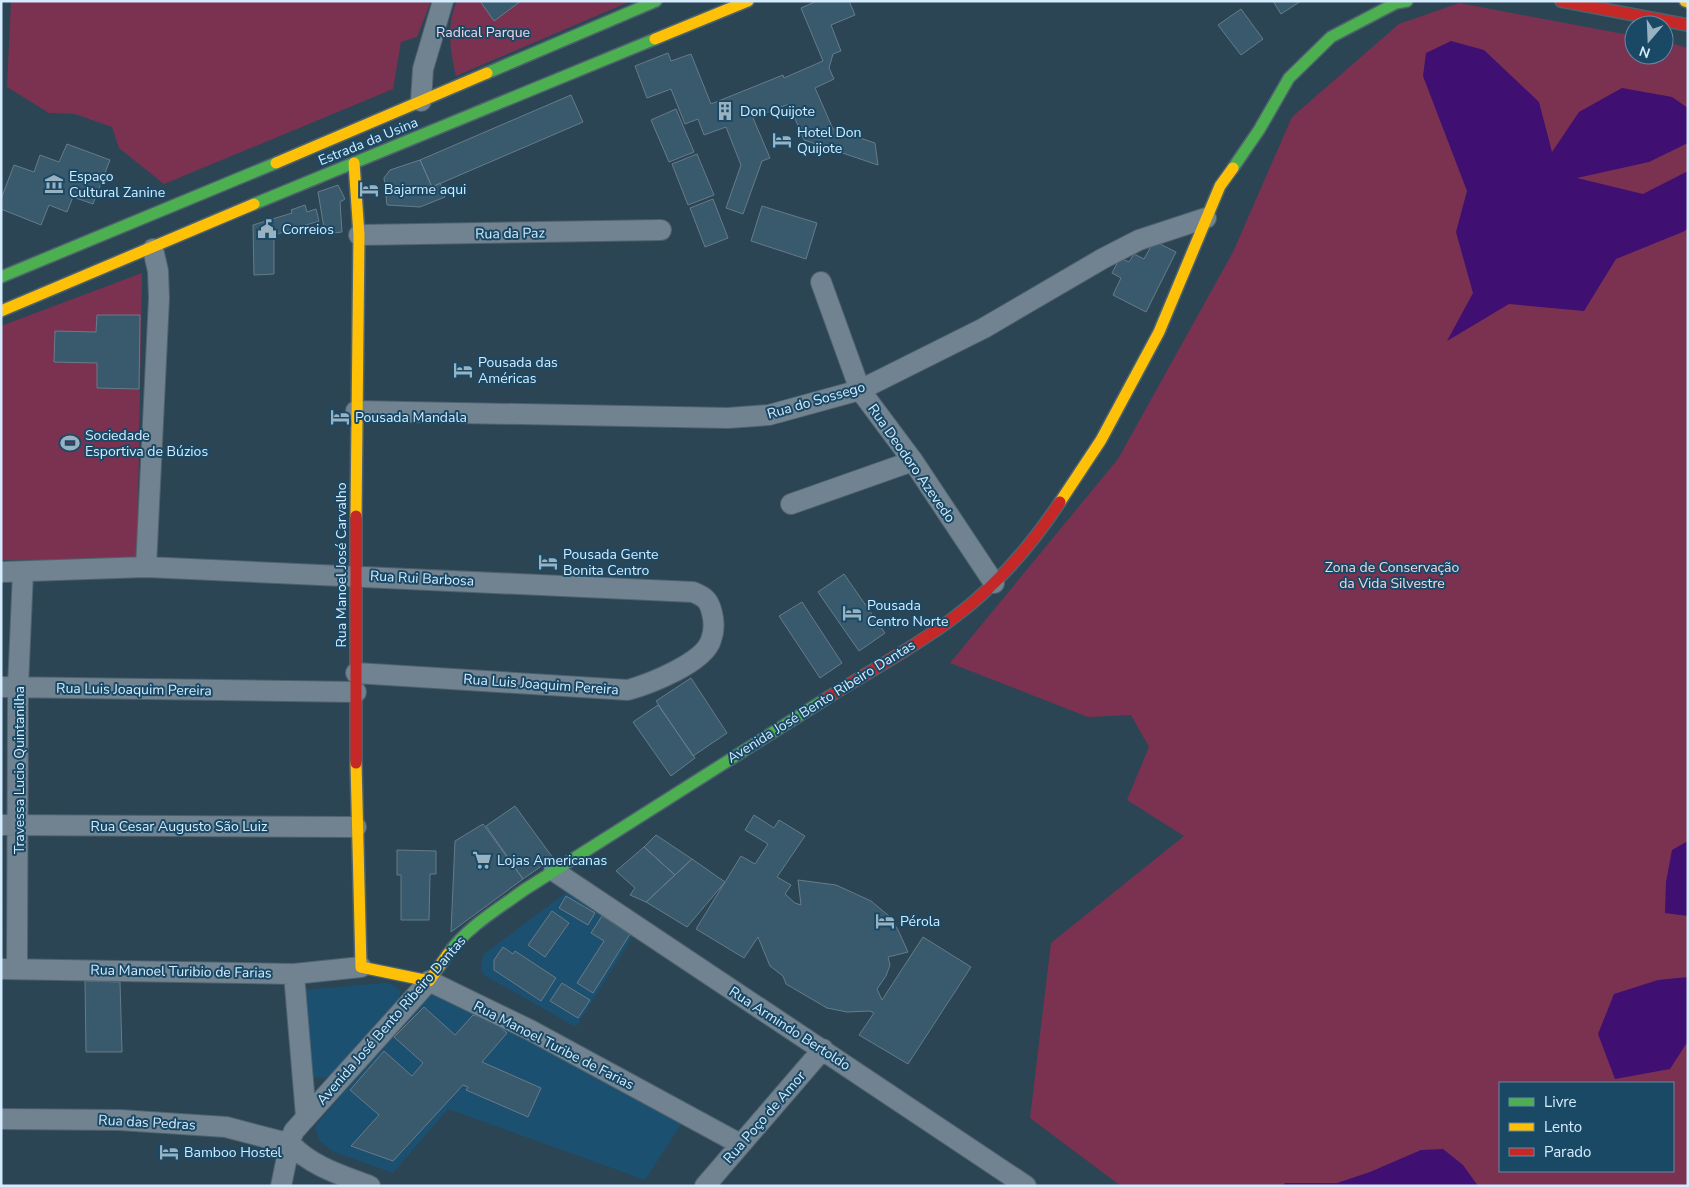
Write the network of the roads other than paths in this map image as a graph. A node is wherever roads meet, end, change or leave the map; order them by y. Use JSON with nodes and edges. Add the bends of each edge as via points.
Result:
{"nodes":[{"id":1,"x":442,"y":1,"type":"edge"},
{"id":2,"x":656,"y":1,"type":"edge"},
{"id":3,"x":748,"y":1,"type":"edge"},
{"id":4,"x":1407,"y":1,"type":"edge"},
{"id":5,"x":1561,"y":1,"type":"edge"},
{"id":6,"x":1688,"y":25,"type":"edge"},
{"id":7,"x":421,"y":101,"type":"junction"},
{"id":8,"x":354,"y":163,"type":"junction"},
{"id":9,"x":208,"y":192,"type":"junction"},
{"id":10,"x":177,"y":205,"type":"junction"},
{"id":11,"x":201,"y":210,"type":"junction"},
{"id":12,"x":228,"y":215,"type":"junction"},
{"id":13,"x":1206,"y":218,"type":"junction"},
{"id":14,"x":194,"y":230,"type":"junction"},
{"id":15,"x":661,"y":230,"type":"dead end"},
{"id":16,"x":359,"y":235,"type":"junction"},
{"id":17,"x":153,"y":249,"type":"junction"},
{"id":18,"x":1,"y":277,"type":"edge"},
{"id":19,"x":821,"y":282,"type":"dead end"},
{"id":20,"x":1,"y":311,"type":"edge"},
{"id":21,"x":860,"y":390,"type":"junction"},
{"id":22,"x":356,"y":411,"type":"junction"},
{"id":23,"x":913,"y":461,"type":"junction"},
{"id":24,"x":791,"y":504,"type":"dead end"},
{"id":25,"x":146,"y":567,"type":"junction"},
{"id":26,"x":1,"y":572,"type":"edge"},
{"id":27,"x":23,"y":572,"type":"junction"},
{"id":28,"x":355,"y":575,"type":"junction"},
{"id":29,"x":994,"y":583,"type":"junction"},
{"id":30,"x":693,"y":592,"type":"joint"},
{"id":31,"x":356,"y":683,"type":"junction"},
{"id":32,"x":10,"y":687,"type":"edge"},
{"id":33,"x":10,"y":826,"type":"edge"},
{"id":34,"x":356,"y":826,"type":"junction"},
{"id":35,"x":554,"y":871,"type":"junction"},
{"id":36,"x":361,"y":967,"type":"junction"},
{"id":37,"x":9,"y":969,"type":"edge"},
{"id":38,"x":294,"y":974,"type":"junction"},
{"id":39,"x":429,"y":981,"type":"junction"},
{"id":40,"x":823,"y":1049,"type":"junction"},
{"id":41,"x":306,"y":1116,"type":"junction"},
{"id":42,"x":1,"y":1119,"type":"edge"},
{"id":43,"x":291,"y":1144,"type":"junction"},
{"id":44,"x":740,"y":1144,"type":"junction"},
{"id":45,"x":281,"y":1186,"type":"edge"},
{"id":46,"x":370,"y":1186,"type":"edge"},
{"id":47,"x":704,"y":1186,"type":"edge"},
{"id":48,"x":1026,"y":1186,"type":"edge"}],
"edges":[{"from":1,"to":7,"type":"street","via":[[423,69]]},
{"from":2,"to":7,"type":"street","name":"Estrada da Usina"},
{"from":3,"to":8,"type":"street","name":"Estrada da Usina"},
{"from":4,"to":13,"type":"street","name":"Avenida José Bento Ribeiro Dantas","via":[[1396,3],[1331,37],[1289,78],[1259,130],[1220,186]]},
{"from":5,"to":6,"type":"street"},
{"from":7,"to":9,"type":"street","name":"Estrada da Usina"},
{"from":8,"to":12,"type":"street","name":"Estrada da Usina"},
{"from":8,"to":16,"type":"street","name":"Rua Manoel José Carvalho"},
{"from":9,"to":10,"type":"street","name":"Estrada da Usina"},
{"from":9,"to":11,"type":"street"},
{"from":10,"to":11,"type":"street"},
{"from":10,"to":18,"type":"street","name":"Estrada da Usina"},
{"from":11,"to":12,"type":"street"},
{"from":11,"to":14,"type":"street"},
{"from":12,"to":14,"type":"street","name":"Estrada da Usina"},
{"from":13,"to":21,"type":"street","name":"Rua do Sossego","via":[[1139,240],[984,328]]},
{"from":13,"to":29,"type":"street","name":"Avenida José Bento Ribeiro Dantas","via":[[1159,332],[1102,440],[1055,510]]},
{"from":14,"to":17,"type":"street","name":"Estrada da Usina"},
{"from":15,"to":16,"type":"street","name":"Rua da Paz"},
{"from":16,"to":22,"type":"street","name":"Rua Manoel José Carvalho"},
{"from":17,"to":20,"type":"street","name":"Estrada da Usina"},
{"from":17,"to":25,"type":"street","via":[[159,298]]},
{"from":19,"to":21,"type":"street","name":"Rua Deodoro Azevedo"},
{"from":21,"to":22,"type":"street","name":"Rua do Sossego","via":[[769,414],[728,418]]},
{"from":21,"to":23,"type":"street","name":"Rua Deodoro Azevedo"},
{"from":22,"to":28,"type":"street","name":"Rua Manoel José Carvalho"},
{"from":23,"to":24,"type":"street"},
{"from":23,"to":29,"type":"street","name":"Rua Deodoro Azevedo"},
{"from":25,"to":27,"type":"street","name":"Rua Rui Barbosa"},
{"from":25,"to":28,"type":"street","name":"Rua Rui Barbosa"},
{"from":26,"to":27,"type":"street","name":"Rua Rui Barbosa"},
{"from":27,"to":32,"type":"street","name":"Travessa Lucio Quintanilha"},
{"from":28,"to":30,"type":"street","name":"Rua Rui Barbosa"},
{"from":28,"to":31,"type":"street","name":"Rua Manoel José Carvalho"},
{"from":29,"to":35,"type":"street","name":"Avenida José Bento Ribeiro Dantas","via":[[952,619]]},
{"from":30,"to":31,"type":"street","name":"Rua Luis Joaquim Pereira","via":[[704,596],[709,603],[714,620],[711,641],[702,652],[672,674],[652,684],[628,690]]},
{"from":31,"to":32,"type":"street","name":"Rua Luis Joaquim Pereira"},
{"from":31,"to":34,"type":"street","name":"Rua Manoel José Carvalho"},
{"from":32,"to":33,"type":"street","name":"Travessa Lucio Quintanilha"},
{"from":33,"to":34,"type":"street","name":"Rua Cesar Augusto São Luiz"},
{"from":33,"to":37,"type":"street","name":"Travessa Lucio Quintanilha"},
{"from":34,"to":36,"type":"street","name":"Rua Manoel José Carvalho"},
{"from":35,"to":39,"type":"street","name":"Avenida José Bento Ribeiro Dantas","via":[[475,926],[454,945]]},
{"from":35,"to":40,"type":"street","name":"Rua Armindo Bertoldo"},
{"from":36,"to":38,"type":"street","name":"Rua Manoel Turibio de Farias"},
{"from":36,"to":39,"type":"street","name":"Rua Manoel Turibe de Farias"},
{"from":37,"to":38,"type":"street","name":"Rua Manoel Turibio de Farias"},
{"from":38,"to":41,"type":"street"},
{"from":39,"to":41,"type":"street","name":"Avenida José Bento Ribeiro Dantas"},
{"from":39,"to":44,"type":"street","name":"Rua Manoel Turibe de Farias","via":[[530,1030]]},
{"from":40,"to":44,"type":"street","name":"Rua Poço de Amor"},
{"from":40,"to":48,"type":"street","name":"Rua Armindo Bertoldo"},
{"from":41,"to":43,"type":"street","name":"Avenida José Bento Ribeiro Dantas","via":[[294,1131]]},
{"from":42,"to":43,"type":"street","name":"Rua das Pedras","via":[[120,1120],[226,1127]]},
{"from":43,"to":45,"type":"street","name":"Avenida José Bento Ribeiro Dantas"},
{"from":43,"to":46,"type":"street","via":[[297,1152],[317,1164]]},
{"from":44,"to":47,"type":"street","name":"Rua Poço de Amor"}]}
